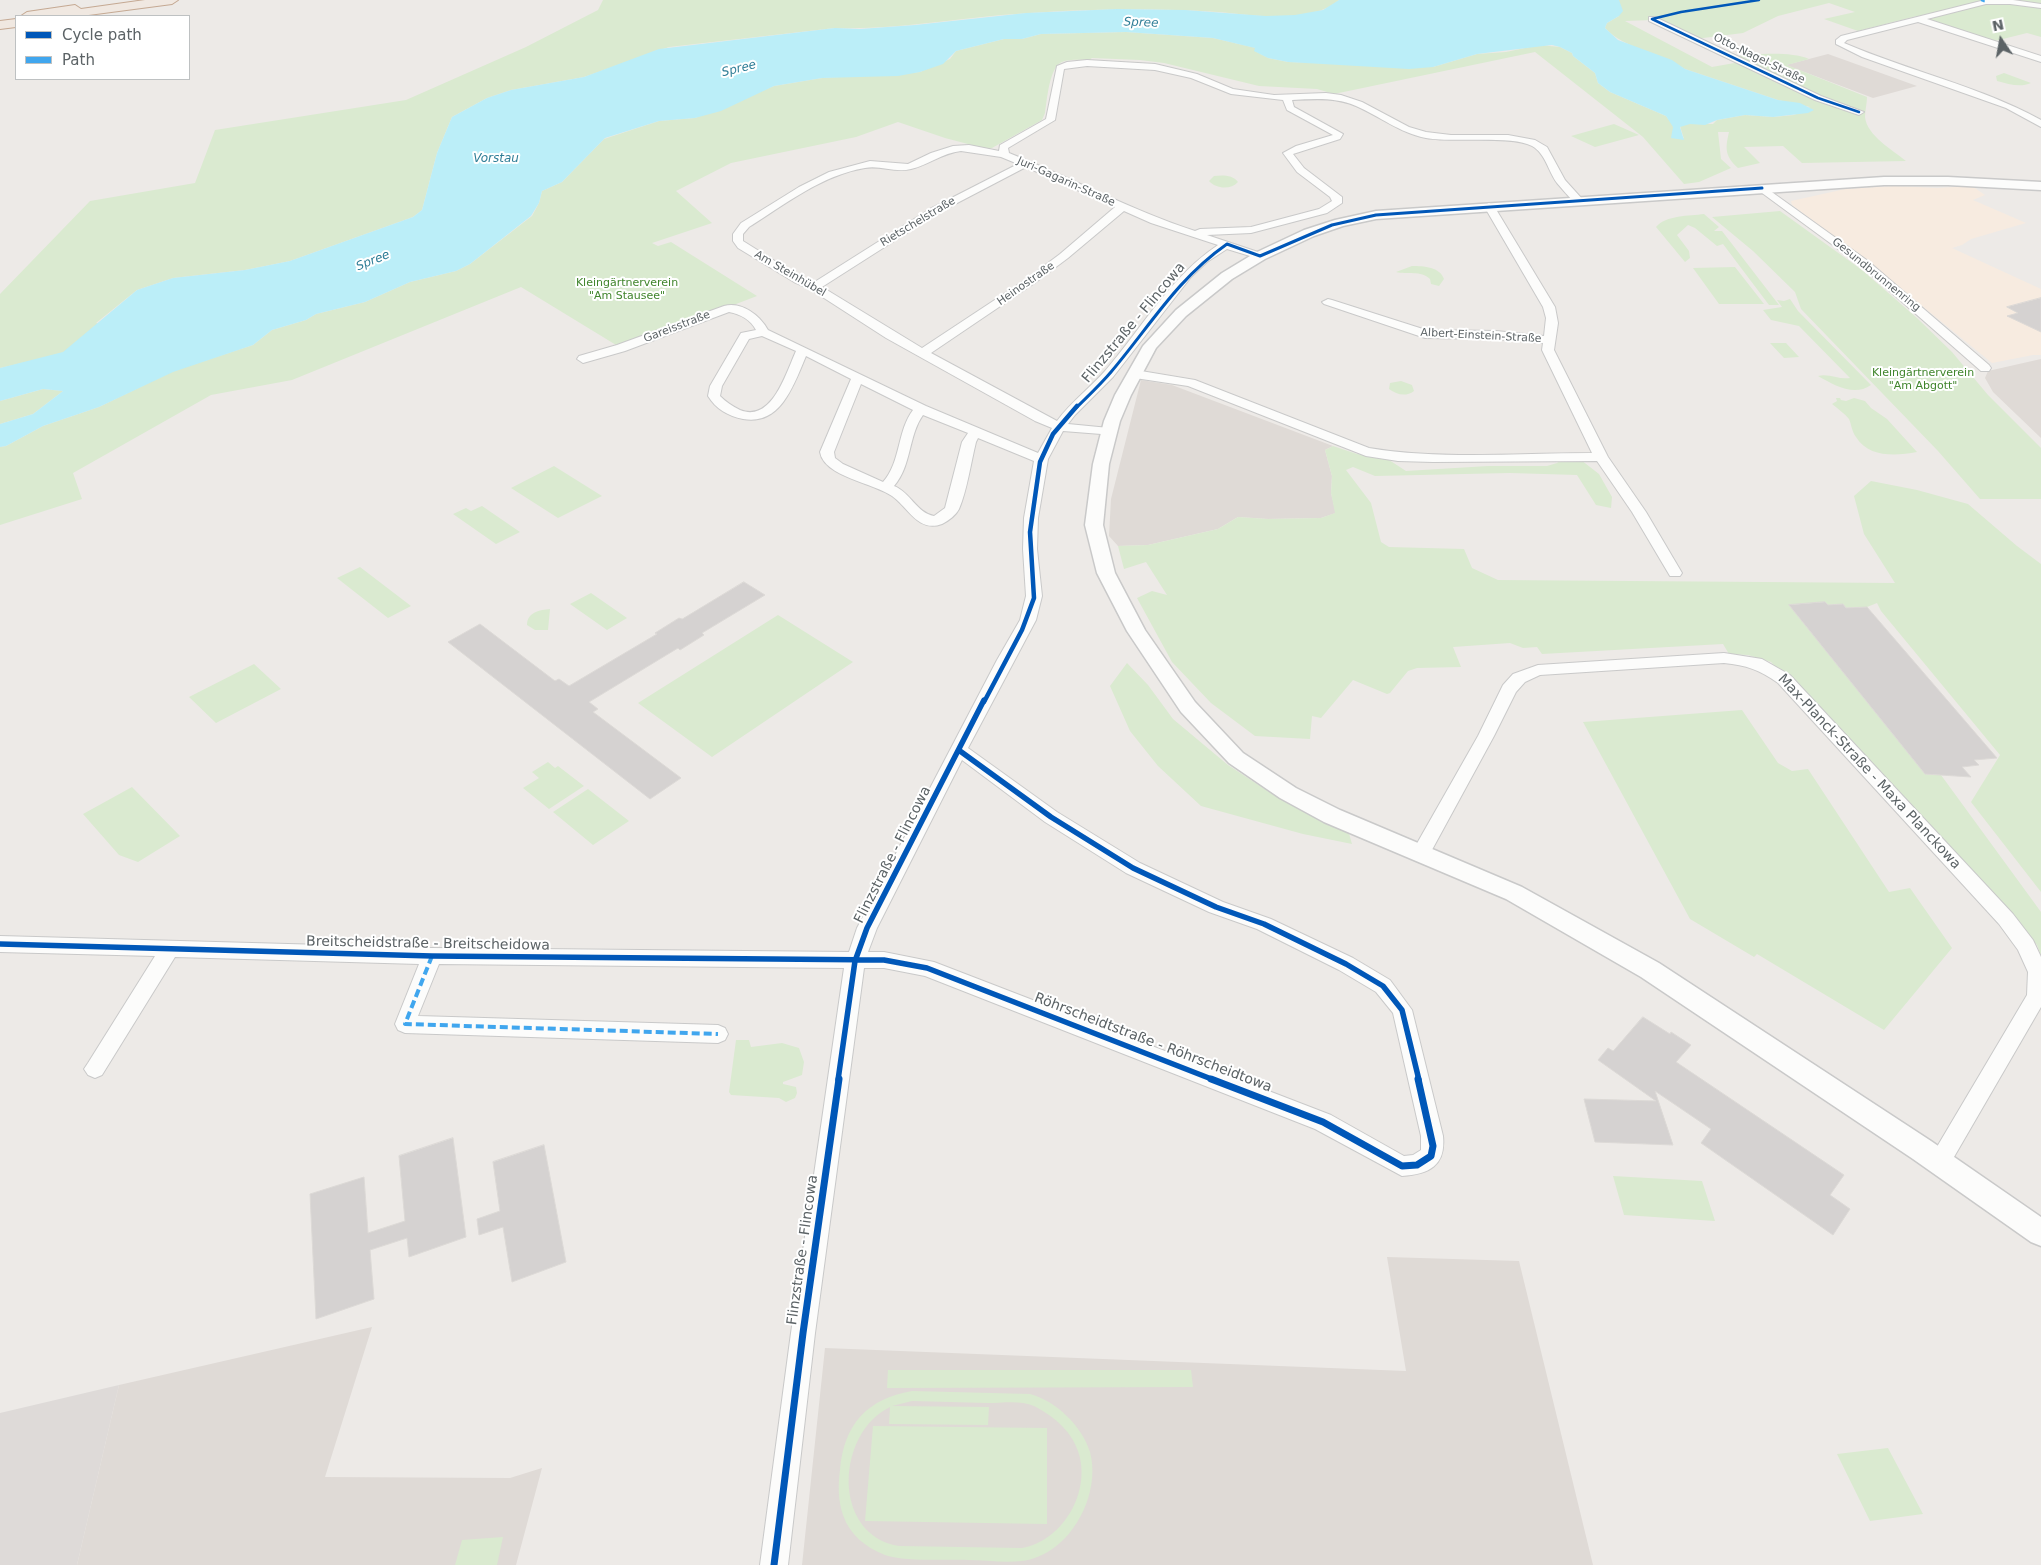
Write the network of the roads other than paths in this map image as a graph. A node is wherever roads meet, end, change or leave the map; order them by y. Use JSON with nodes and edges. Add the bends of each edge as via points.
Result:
{"nodes":[{"id":1,"x":138,"y":0,"type":"edge"},
{"id":2,"x":172,"y":0,"type":"edge"},
{"id":3,"x":1983,"y":1,"type":"edge"},
{"id":4,"x":2041,"y":6,"type":"edge"},
{"id":5,"x":34,"y":15,"type":"edge"},
{"id":6,"x":63,"y":15,"type":"edge"},
{"id":7,"x":15,"y":18,"type":"edge"},
{"id":8,"x":1918,"y":19,"type":"junction"},
{"id":9,"x":0,"y":20,"type":"edge"},
{"id":10,"x":1652,"y":20,"type":"dead end"},
{"id":11,"x":15,"y":23,"type":"edge"},
{"id":12,"x":0,"y":25,"type":"edge"},
{"id":13,"x":2041,"y":59,"type":"edge"},
{"id":14,"x":1287,"y":99,"type":"junction"},
{"id":15,"x":1859,"y":112,"type":"dead end"},
{"id":16,"x":2041,"y":124,"type":"edge"},
{"id":17,"x":1004,"y":155,"type":"junction"},
{"id":18,"x":1025,"y":164,"type":"junction"},
{"id":19,"x":2041,"y":186,"type":"edge"},
{"id":20,"x":1762,"y":188,"type":"junction"},
{"id":21,"x":1579,"y":201,"type":"junction"},
{"id":22,"x":1489,"y":206,"type":"junction"},
{"id":23,"x":1123,"y":208,"type":"junction"},
{"id":24,"x":1192,"y":233,"type":"junction"},
{"id":25,"x":1227,"y":244,"type":"junction"},
{"id":26,"x":1260,"y":256,"type":"junction"},
{"id":27,"x":814,"y":287,"type":"junction"},
{"id":28,"x":1328,"y":302,"type":"dead end"},
{"id":29,"x":764,"y":332,"type":"junction"},
{"id":30,"x":1549,"y":340,"type":"junction"},
{"id":31,"x":802,"y":350,"type":"junction"},
{"id":32,"x":923,"y":353,"type":"junction"},
{"id":33,"x":583,"y":359,"type":"dead end"},
{"id":34,"x":1985,"y":368,"type":"dead end"},
{"id":35,"x":1134,"y":374,"type":"junction"},
{"id":36,"x":857,"y":378,"type":"junction"},
{"id":37,"x":921,"y":410,"type":"junction"},
{"id":38,"x":1061,"y":427,"type":"junction"},
{"id":39,"x":1109,"y":432,"type":"junction"},
{"id":40,"x":975,"y":433,"type":"junction"},
{"id":41,"x":1601,"y":457,"type":"junction"},
{"id":42,"x":1041,"y":459,"type":"junction"},
{"id":43,"x":885,"y":488,"type":"junction"},
{"id":44,"x":1675,"y":573,"type":"dead end"},
{"id":45,"x":960,"y":751,"type":"junction"},
{"id":46,"x":1420,"y":854,"type":"junction"},
{"id":47,"x":0,"y":944,"type":"edge"},
{"id":48,"x":169,"y":950,"type":"junction"},
{"id":49,"x":432,"y":956,"type":"junction"},
{"id":50,"x":855,"y":961,"type":"junction"},
{"id":51,"x":718,"y":1034,"type":"dead end"},
{"id":52,"x":95,"y":1069,"type":"dead end"},
{"id":53,"x":1938,"y":1162,"type":"junction"},
{"id":54,"x":2041,"y":1233,"type":"edge"},
{"id":55,"x":774,"y":1565,"type":"edge"}],
"edges":[{"from":1,"to":5,"type":"highway"},
{"from":2,"to":6,"type":"highway"},
{"from":3,"to":4,"type":"street"},
{"from":3,"to":8,"type":"street"},
{"from":7,"to":9,"type":"highway"},
{"from":8,"to":13,"type":"street"},
{"from":8,"to":16,"type":"street","via":[[1844,38],[1840,44],[1864,56],[2009,106]]},
{"from":10,"to":15,"type":"street","name":"Otto-Nagel-Straße","via":[[1796,89]]},
{"from":11,"to":12,"type":"highway"},
{"from":14,"to":17,"type":"street","name":"Juri-Gagarin-Straße","via":[[1231,91],[1194,76],[1156,67],[1075,63],[1060,68],[1058,72],[1056,100],[1050,120],[1003,147]]},
{"from":14,"to":21,"type":"street","name":"Juri-Gagarin-Straße","via":[[1341,98],[1426,135],[1532,142],[1544,149],[1561,181]]},
{"from":14,"to":24,"type":"street","via":[[1290,108],[1338,134],[1330,140],[1288,153],[1304,172],[1334,194],[1337,203],[1324,211],[1251,230]]},
{"from":17,"to":18,"type":"street","name":"Juri-Gagarin-Straße"},
{"from":17,"to":27,"type":"street","name":"Am Steinhübel","via":[[961,146],[907,167],[868,164],[825,178],[740,230],[738,238],[742,246]]},
{"from":18,"to":23,"type":"street","name":"Juri-Gagarin-Straße"},
{"from":18,"to":27,"type":"street","name":"Rietschelstraße","via":[[934,212]]},
{"from":19,"to":20,"type":"street","via":[[1900,181]]},
{"from":20,"to":21,"type":"street"},
{"from":20,"to":34,"type":"street","name":"Gesundbrunnenring","via":[[1864,263]]},
{"from":21,"to":22,"type":"street"},
{"from":22,"to":26,"type":"street","via":[[1390,213],[1353,220],[1309,233]]},
{"from":22,"to":30,"type":"street","via":[[1549,307],[1553,317]]},
{"from":23,"to":24,"type":"street","name":"Juri-Gagarin-Straße"},
{"from":23,"to":32,"type":"street","name":"Heinostraße","via":[[1115,211],[1032,280]]},
{"from":24,"to":25,"type":"street","name":"Juri-Gagarin-Straße"},
{"from":25,"to":26,"type":"street","name":"Juri-Gagarin-Straße"},
{"from":25,"to":38,"type":"street","name":"Flinzstraße - Flincowa","via":[[1187,276],[1109,374],[1070,412]]},
{"from":26,"to":35,"type":"street","via":[[1227,276],[1181,313],[1150,346]]},
{"from":27,"to":32,"type":"street","name":"Am Steinhübel"},
{"from":28,"to":30,"type":"street","name":"Albert-Einstein-Straße","via":[[1425,334]]},
{"from":29,"to":31,"type":"street","name":"Gareisstraße"},
{"from":29,"to":31,"type":"street","via":[[745,336],[716,386],[714,396],[722,407],[745,417],[770,411]]},
{"from":29,"to":33,"type":"street","name":"Gareisstraße","via":[[760,322],[738,309],[728,308]]},
{"from":30,"to":41,"type":"street","via":[[1548,350],[1554,364]]},
{"from":31,"to":36,"type":"street","name":"Gareisstraße"},
{"from":32,"to":38,"type":"street","name":"Am Steinhübel"},
{"from":35,"to":39,"type":"street"},
{"from":35,"to":41,"type":"street","via":[[1190,383],[1366,452],[1433,458]]},
{"from":36,"to":37,"type":"street","name":"Gareisstraße"},
{"from":36,"to":43,"type":"street","via":[[827,452],[828,459],[838,467]]},
{"from":37,"to":40,"type":"street","name":"Gareisstraße"},
{"from":37,"to":43,"type":"street","via":[[909,430],[896,475]]},
{"from":38,"to":39,"type":"street","name":"Am Steinhübel"},
{"from":38,"to":42,"type":"street","name":"Flinzstraße - Flincowa","via":[[1056,430]]},
{"from":39,"to":46,"type":"street","via":[[1100,464],[1094,525],[1106,573],[1136,631],[1188,708],[1236,758],[1288,793]]},
{"from":40,"to":42,"type":"street","name":"Gareisstraße"},
{"from":40,"to":43,"type":"street","via":[[969,442],[952,509],[946,516],[934,521],[922,519],[897,493]]},
{"from":41,"to":44,"type":"street","via":[[1640,512]]},
{"from":42,"to":45,"type":"street","name":"Flinzstraße - Flincowa","via":[[1031,518],[1034,596],[1028,620]]},
{"from":45,"to":50,"type":"street","name":"Flinzstraße - Flincowa","via":[[867,928]]},
{"from":45,"to":50,"type":"street","name":"Röhrscheidtstraße - Röhrscheidtowa","via":[[1051,817],[1132,868],[1216,907],[1264,924],[1383,986],[1402,1010],[1432,1136],[1431,1156],[1417,1165],[1402,1166],[1323,1122],[927,968],[884,960]]},
{"from":46,"to":53,"type":"street","via":[[1514,893],[1650,970]]},
{"from":46,"to":53,"type":"street","name":"Max-Planck-Straße - Maxa Planckowa","via":[[1509,689],[1519,678],[1538,670],[1724,658],[1746,659],[1765,665],[1784,679],[2006,919],[2026,946],[2038,972],[2037,996]]},
{"from":47,"to":48,"type":"street","name":"Breitscheidstraße - Breitscheidowa"},
{"from":48,"to":49,"type":"street","name":"Breitscheidstraße - Breitscheidowa"},
{"from":48,"to":52,"type":"street"},
{"from":49,"to":50,"type":"street","name":"Breitscheidstraße - Breitscheidowa"},
{"from":49,"to":51,"type":"street","via":[[405,1024]]},
{"from":50,"to":55,"type":"street","name":"Flinzstraße - Flincowa"},
{"from":53,"to":54,"type":"street"}]}
